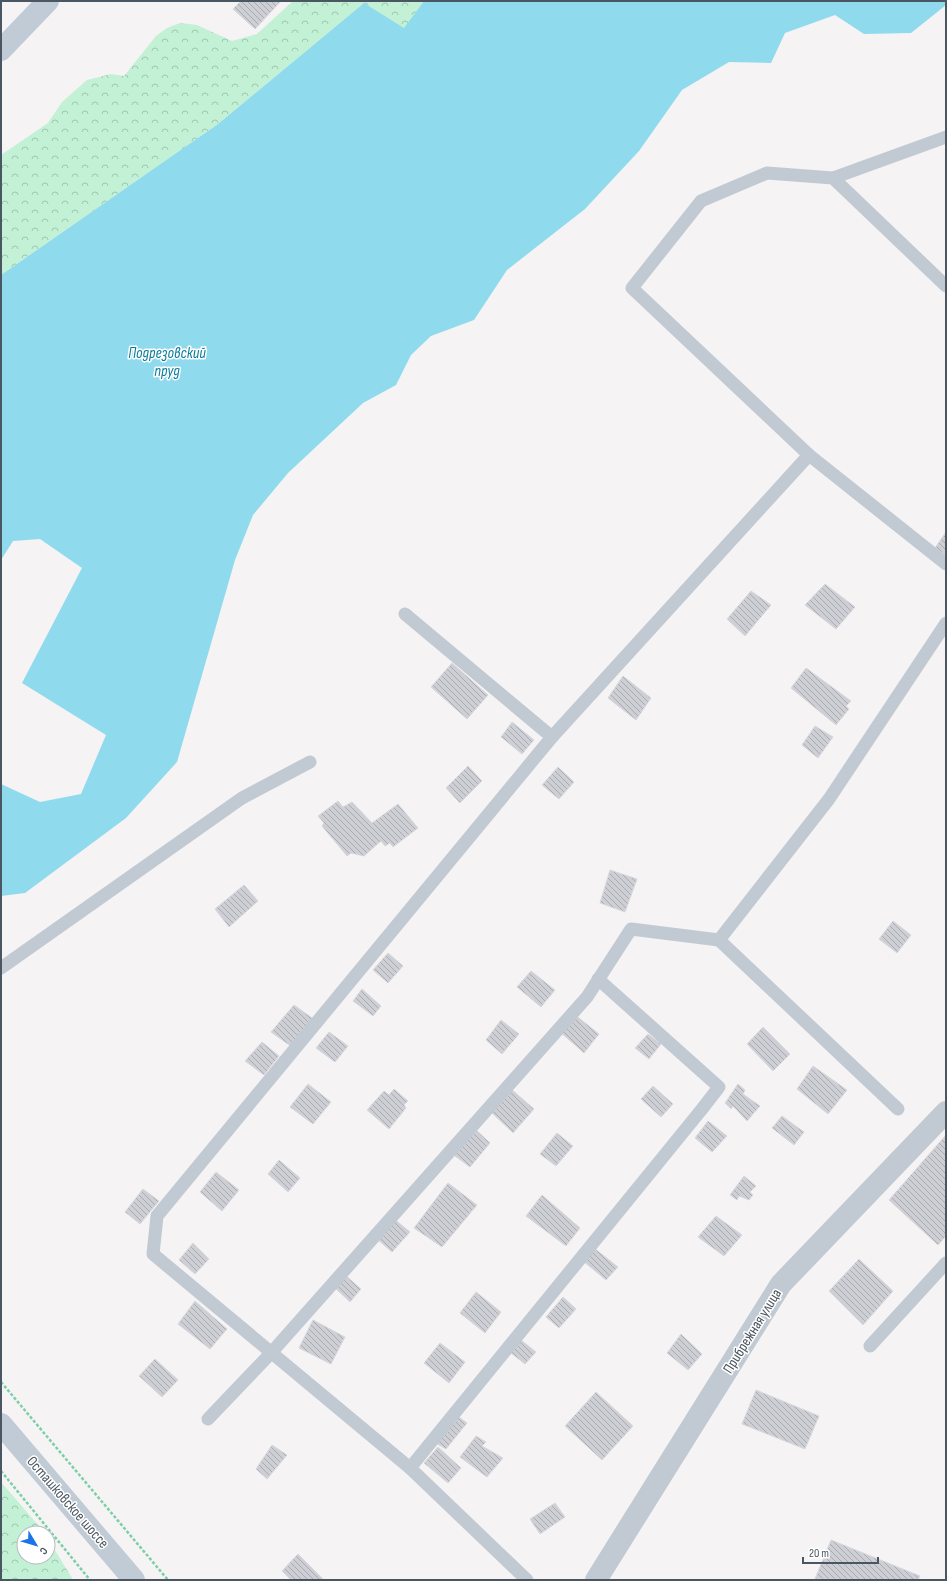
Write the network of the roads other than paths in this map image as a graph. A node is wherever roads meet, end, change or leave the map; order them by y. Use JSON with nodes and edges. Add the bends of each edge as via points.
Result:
{"nodes":[{"id":1,"x":48,"y":1,"type":"edge"},
{"id":2,"x":1,"y":50,"type":"edge"},
{"id":3,"x":946,"y":137,"type":"edge"},
{"id":4,"x":833,"y":178,"type":"junction"},
{"id":5,"x":946,"y":286,"type":"edge"},
{"id":6,"x":809,"y":455,"type":"junction"},
{"id":7,"x":946,"y":564,"type":"edge"},
{"id":8,"x":405,"y":614,"type":"dead end"},
{"id":9,"x":946,"y":623,"type":"edge"},
{"id":10,"x":552,"y":737,"type":"junction"},
{"id":11,"x":310,"y":762,"type":"dead end"},
{"id":12,"x":719,"y":940,"type":"junction"},
{"id":13,"x":1,"y":968,"type":"edge"},
{"id":14,"x":598,"y":979,"type":"junction"},
{"id":15,"x":898,"y":1109,"type":"dead end"},
{"id":16,"x":946,"y":1112,"type":"edge"},
{"id":17,"x":946,"y":1263,"type":"edge"},
{"id":18,"x":870,"y":1346,"type":"dead end"},
{"id":19,"x":271,"y":1353,"type":"junction"},
{"id":20,"x":208,"y":1419,"type":"dead end"},
{"id":21,"x":1,"y":1424,"type":"edge"},
{"id":22,"x":410,"y":1468,"type":"junction"},
{"id":23,"x":134,"y":1580,"type":"edge"},
{"id":24,"x":527,"y":1580,"type":"edge"},
{"id":25,"x":596,"y":1580,"type":"edge"}],
"edges":[{"from":1,"to":2,"type":"main road"},
{"from":3,"to":4,"type":"lane"},
{"from":4,"to":5,"type":"lane"},
{"from":4,"to":6,"type":"lane","via":[[767,173],[701,200],[632,288]]},
{"from":6,"to":7,"type":"lane"},
{"from":6,"to":10,"type":"lane"},
{"from":8,"to":10,"type":"lane"},
{"from":9,"to":12,"type":"lane","via":[[829,799]]},
{"from":10,"to":19,"type":"lane","via":[[157,1216],[153,1254]]},
{"from":11,"to":13,"type":"lane","via":[[242,798]]},
{"from":12,"to":14,"type":"lane","via":[[631,929]]},
{"from":12,"to":15,"type":"lane"},
{"from":14,"to":19,"type":"lane","via":[[587,997]]},
{"from":14,"to":22,"type":"lane","via":[[719,1087]]},
{"from":16,"to":25,"type":"street","name":"Прибрежная улица","via":[[782,1284]]},
{"from":17,"to":18,"type":"lane"},
{"from":19,"to":20,"type":"lane"},
{"from":19,"to":22,"type":"lane"},
{"from":21,"to":23,"type":"main road","name":"Осташковское шоссе"},
{"from":22,"to":24,"type":"lane"}]}
